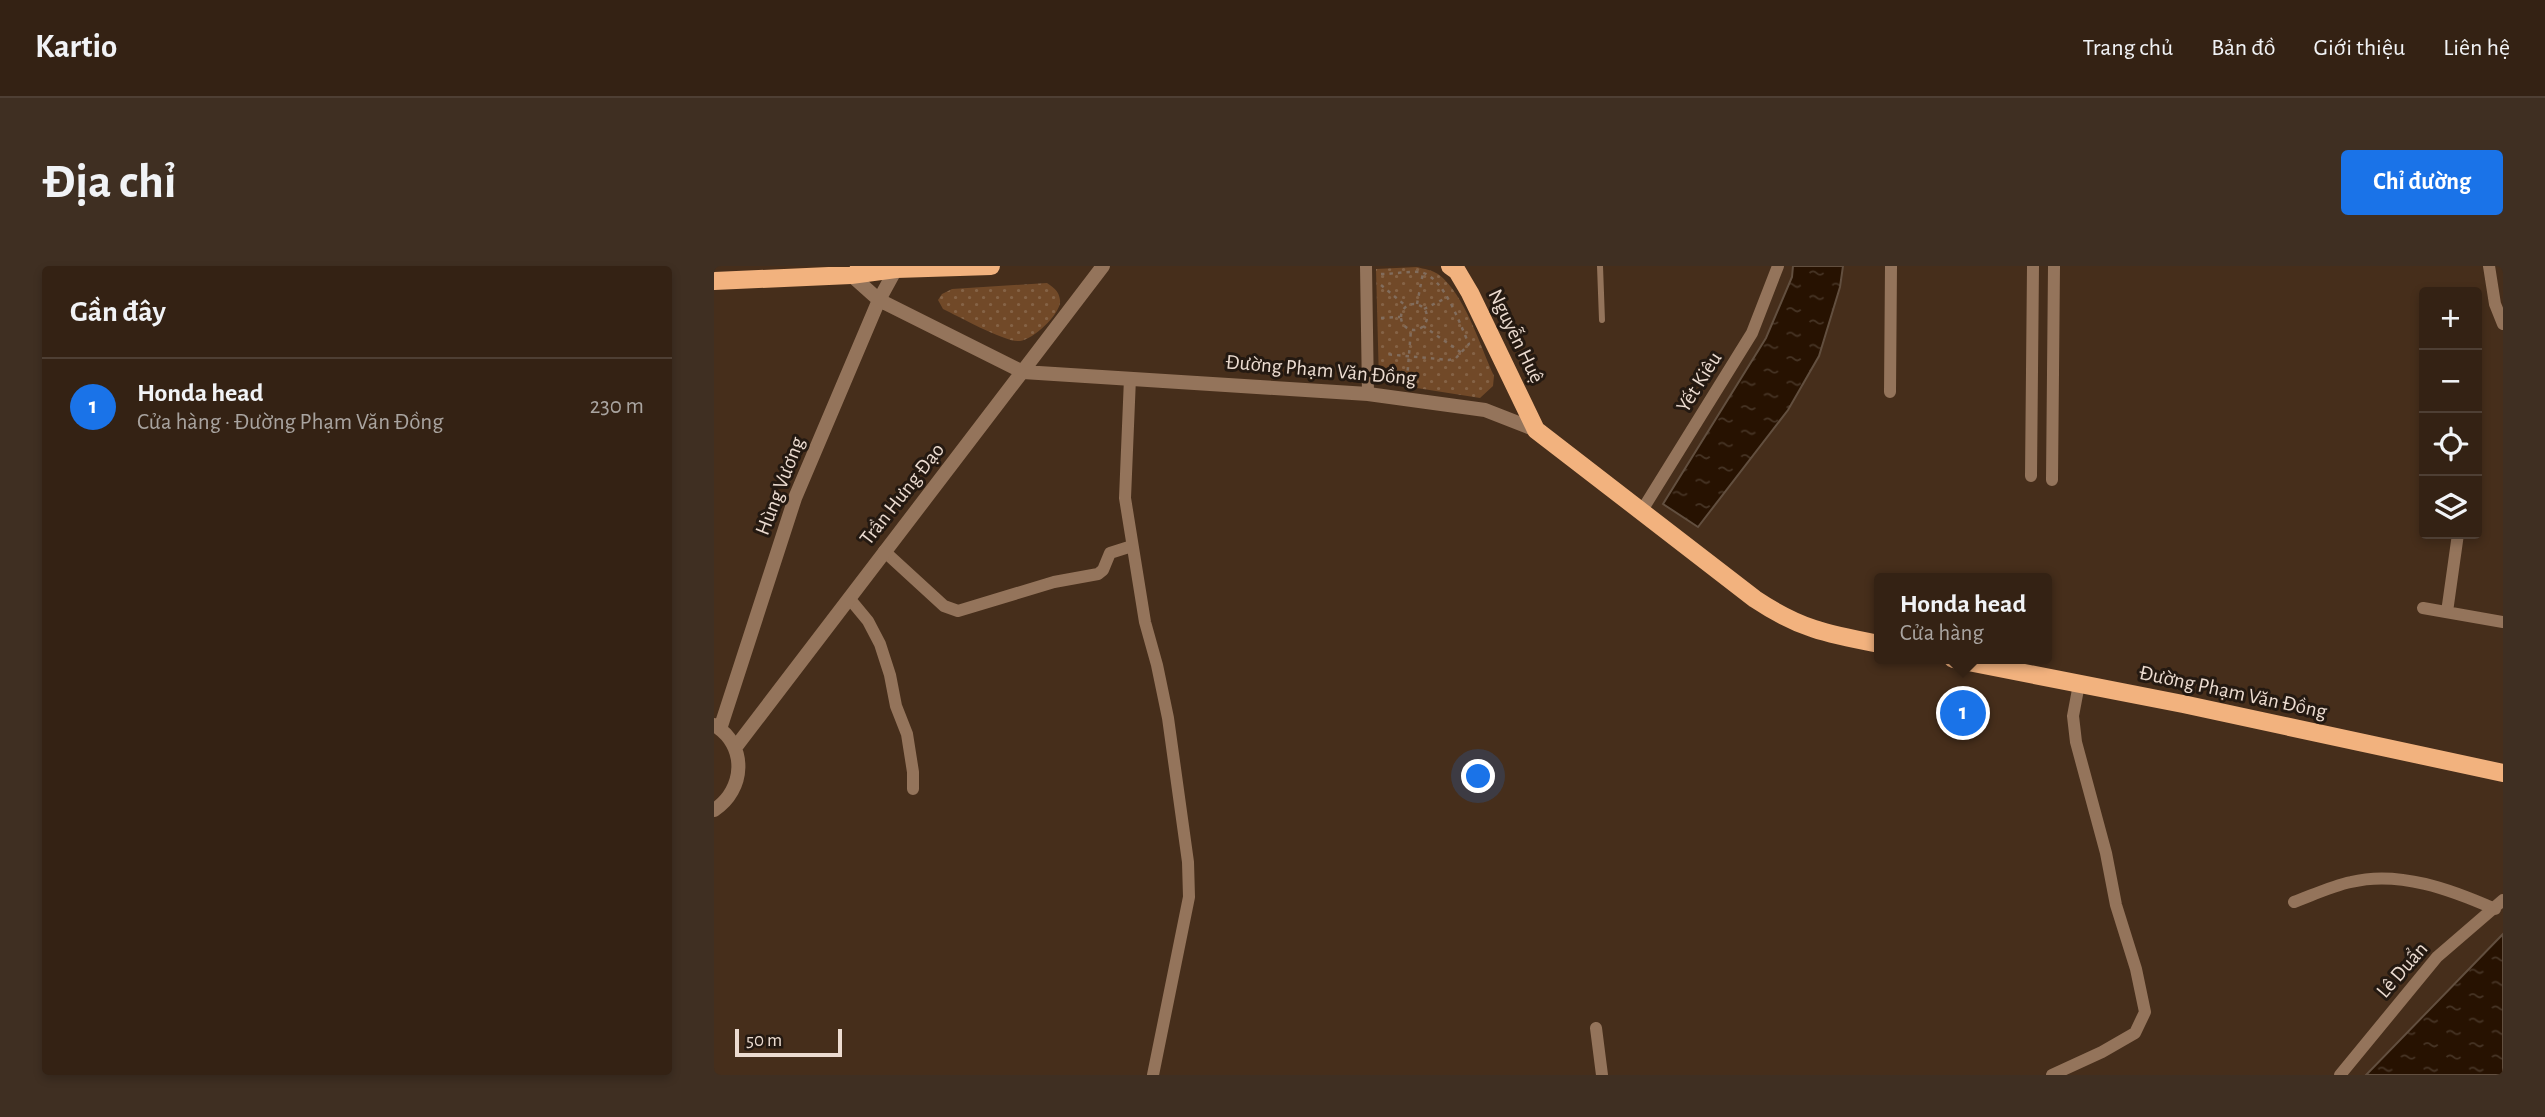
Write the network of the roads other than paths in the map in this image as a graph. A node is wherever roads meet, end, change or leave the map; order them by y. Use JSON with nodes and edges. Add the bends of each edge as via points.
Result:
{"nodes":[{"id":1,"x":991,"y":266,"type":"edge"},
{"id":2,"x":1103,"y":266,"type":"edge"},
{"id":3,"x":1366,"y":266,"type":"edge"},
{"id":4,"x":1600,"y":266,"type":"edge"},
{"id":5,"x":1778,"y":266,"type":"edge"},
{"id":6,"x":1891,"y":266,"type":"edge"},
{"id":7,"x":2033,"y":266,"type":"edge"},
{"id":8,"x":2054,"y":266,"type":"edge"},
{"id":9,"x":2489,"y":266,"type":"edge"},
{"id":10,"x":897,"y":267,"type":"edge"},
{"id":11,"x":1455,"y":268,"type":"edge"},
{"id":12,"x":851,"y":275,"type":"junction"},
{"id":13,"x":714,"y":281,"type":"edge"},
{"id":14,"x":879,"y":300,"type":"junction"},
{"id":15,"x":1602,"y":320,"type":"dead end"},
{"id":16,"x":2503,"y":324,"type":"edge"},
{"id":17,"x":1023,"y":372,"type":"junction"},
{"id":18,"x":1130,"y":378,"type":"junction"},
{"id":19,"x":1890,"y":392,"type":"dead end"},
{"id":20,"x":1368,"y":394,"type":"junction"},
{"id":21,"x":1536,"y":430,"type":"junction"},
{"id":22,"x":2031,"y":476,"type":"dead end"},
{"id":23,"x":2052,"y":480,"type":"dead end"},
{"id":24,"x":1641,"y":512,"type":"junction"},
{"id":25,"x":2457,"y":539,"type":"edge"},
{"id":26,"x":1132,"y":546,"type":"junction"},
{"id":27,"x":884,"y":551,"type":"junction"},
{"id":28,"x":849,"y":598,"type":"junction"},
{"id":29,"x":2423,"y":608,"type":"dead end"},
{"id":30,"x":2447,"y":612,"type":"junction"},
{"id":31,"x":2503,"y":622,"type":"edge"},
{"id":32,"x":1874,"y":643,"type":"edge"},
{"id":33,"x":1978,"y":664,"type":"edge"},
{"id":34,"x":2079,"y":684,"type":"junction"},
{"id":35,"x":717,"y":727,"type":"edge"},
{"id":36,"x":735,"y":748,"type":"junction"},
{"id":37,"x":2503,"y":772,"type":"edge"},
{"id":38,"x":913,"y":789,"type":"dead end"},
{"id":39,"x":714,"y":810,"type":"edge"},
{"id":40,"x":2294,"y":902,"type":"dead end"},
{"id":41,"x":2499,"y":904,"type":"edge"},
{"id":42,"x":1596,"y":1028,"type":"dead end"},
{"id":43,"x":1153,"y":1075,"type":"edge"},
{"id":44,"x":1601,"y":1075,"type":"edge"},
{"id":45,"x":2052,"y":1075,"type":"edge"},
{"id":46,"x":2340,"y":1075,"type":"edge"}],
"edges":[{"from":1,"to":10,"type":"main road"},
{"from":2,"to":17,"type":"street","name":"Trần Hưng Đạo"},
{"from":3,"to":20,"type":"street"},
{"from":4,"to":15,"type":"lane"},
{"from":5,"to":24,"type":"street","name":"Yết Kiêu","via":[[1752,333]]},
{"from":6,"to":19,"type":"street"},
{"from":7,"to":22,"type":"street"},
{"from":8,"to":23,"type":"street"},
{"from":9,"to":16,"type":"street"},
{"from":10,"to":12,"type":"main road"},
{"from":10,"to":14,"type":"street","name":"Hùng Vương"},
{"from":11,"to":21,"type":"main road","name":"Nguyễn Huệ"},
{"from":12,"to":13,"type":"main road"},
{"from":12,"to":14,"type":"street","name":"Đường Phạm Văn Đồng"},
{"from":14,"to":17,"type":"street","name":"Đường Phạm Văn Đồng"},
{"from":14,"to":35,"type":"street","name":"Hùng Vương","via":[[795,498]]},
{"from":17,"to":18,"type":"street","name":"Đường Phạm Văn Đồng"},
{"from":17,"to":27,"type":"street","name":"Trần Hưng Đạo"},
{"from":18,"to":20,"type":"street","name":"Đường Phạm Văn Đồng"},
{"from":18,"to":26,"type":"street","via":[[1125,498]]},
{"from":20,"to":21,"type":"street","name":"Đường Phạm Văn Đồng","via":[[1485,410]]},
{"from":21,"to":24,"type":"main road","name":"Đường Phạm Văn Đồng"},
{"from":24,"to":32,"type":"main road","name":"Đường Phạm Văn Đồng","via":[[1785,619],[1818,632]]},
{"from":25,"to":30,"type":"street"},
{"from":26,"to":27,"type":"street","via":[[1110,552],[1098,575],[1054,582],[958,611],[943,606]]},
{"from":26,"to":43,"type":"street","via":[[1168,718],[1188,862],[1189,897]]},
{"from":27,"to":28,"type":"street","name":"Trần Hưng Đạo"},
{"from":28,"to":36,"type":"street","name":"Trần Hưng Đạo"},
{"from":28,"to":38,"type":"street","via":[[880,644],[907,734]]},
{"from":29,"to":30,"type":"street"},
{"from":30,"to":31,"type":"street"},
{"from":33,"to":34,"type":"main road","name":"Đường Phạm Văn Đồng"},
{"from":34,"to":37,"type":"main road","name":"Đường Phạm Văn Đồng"},
{"from":34,"to":45,"type":"street","via":[[2073,716],[2076,742],[2145,1012],[2135,1033]]},
{"from":35,"to":36,"type":"street"},
{"from":36,"to":39,"type":"street","via":[[739,762],[734,789]]},
{"from":40,"to":41,"type":"street","via":[[2353,881],[2386,878]]},
{"from":41,"to":46,"type":"street","name":"Lê Duẩn","via":[[2438,957]]},
{"from":42,"to":44,"type":"street"}]}
